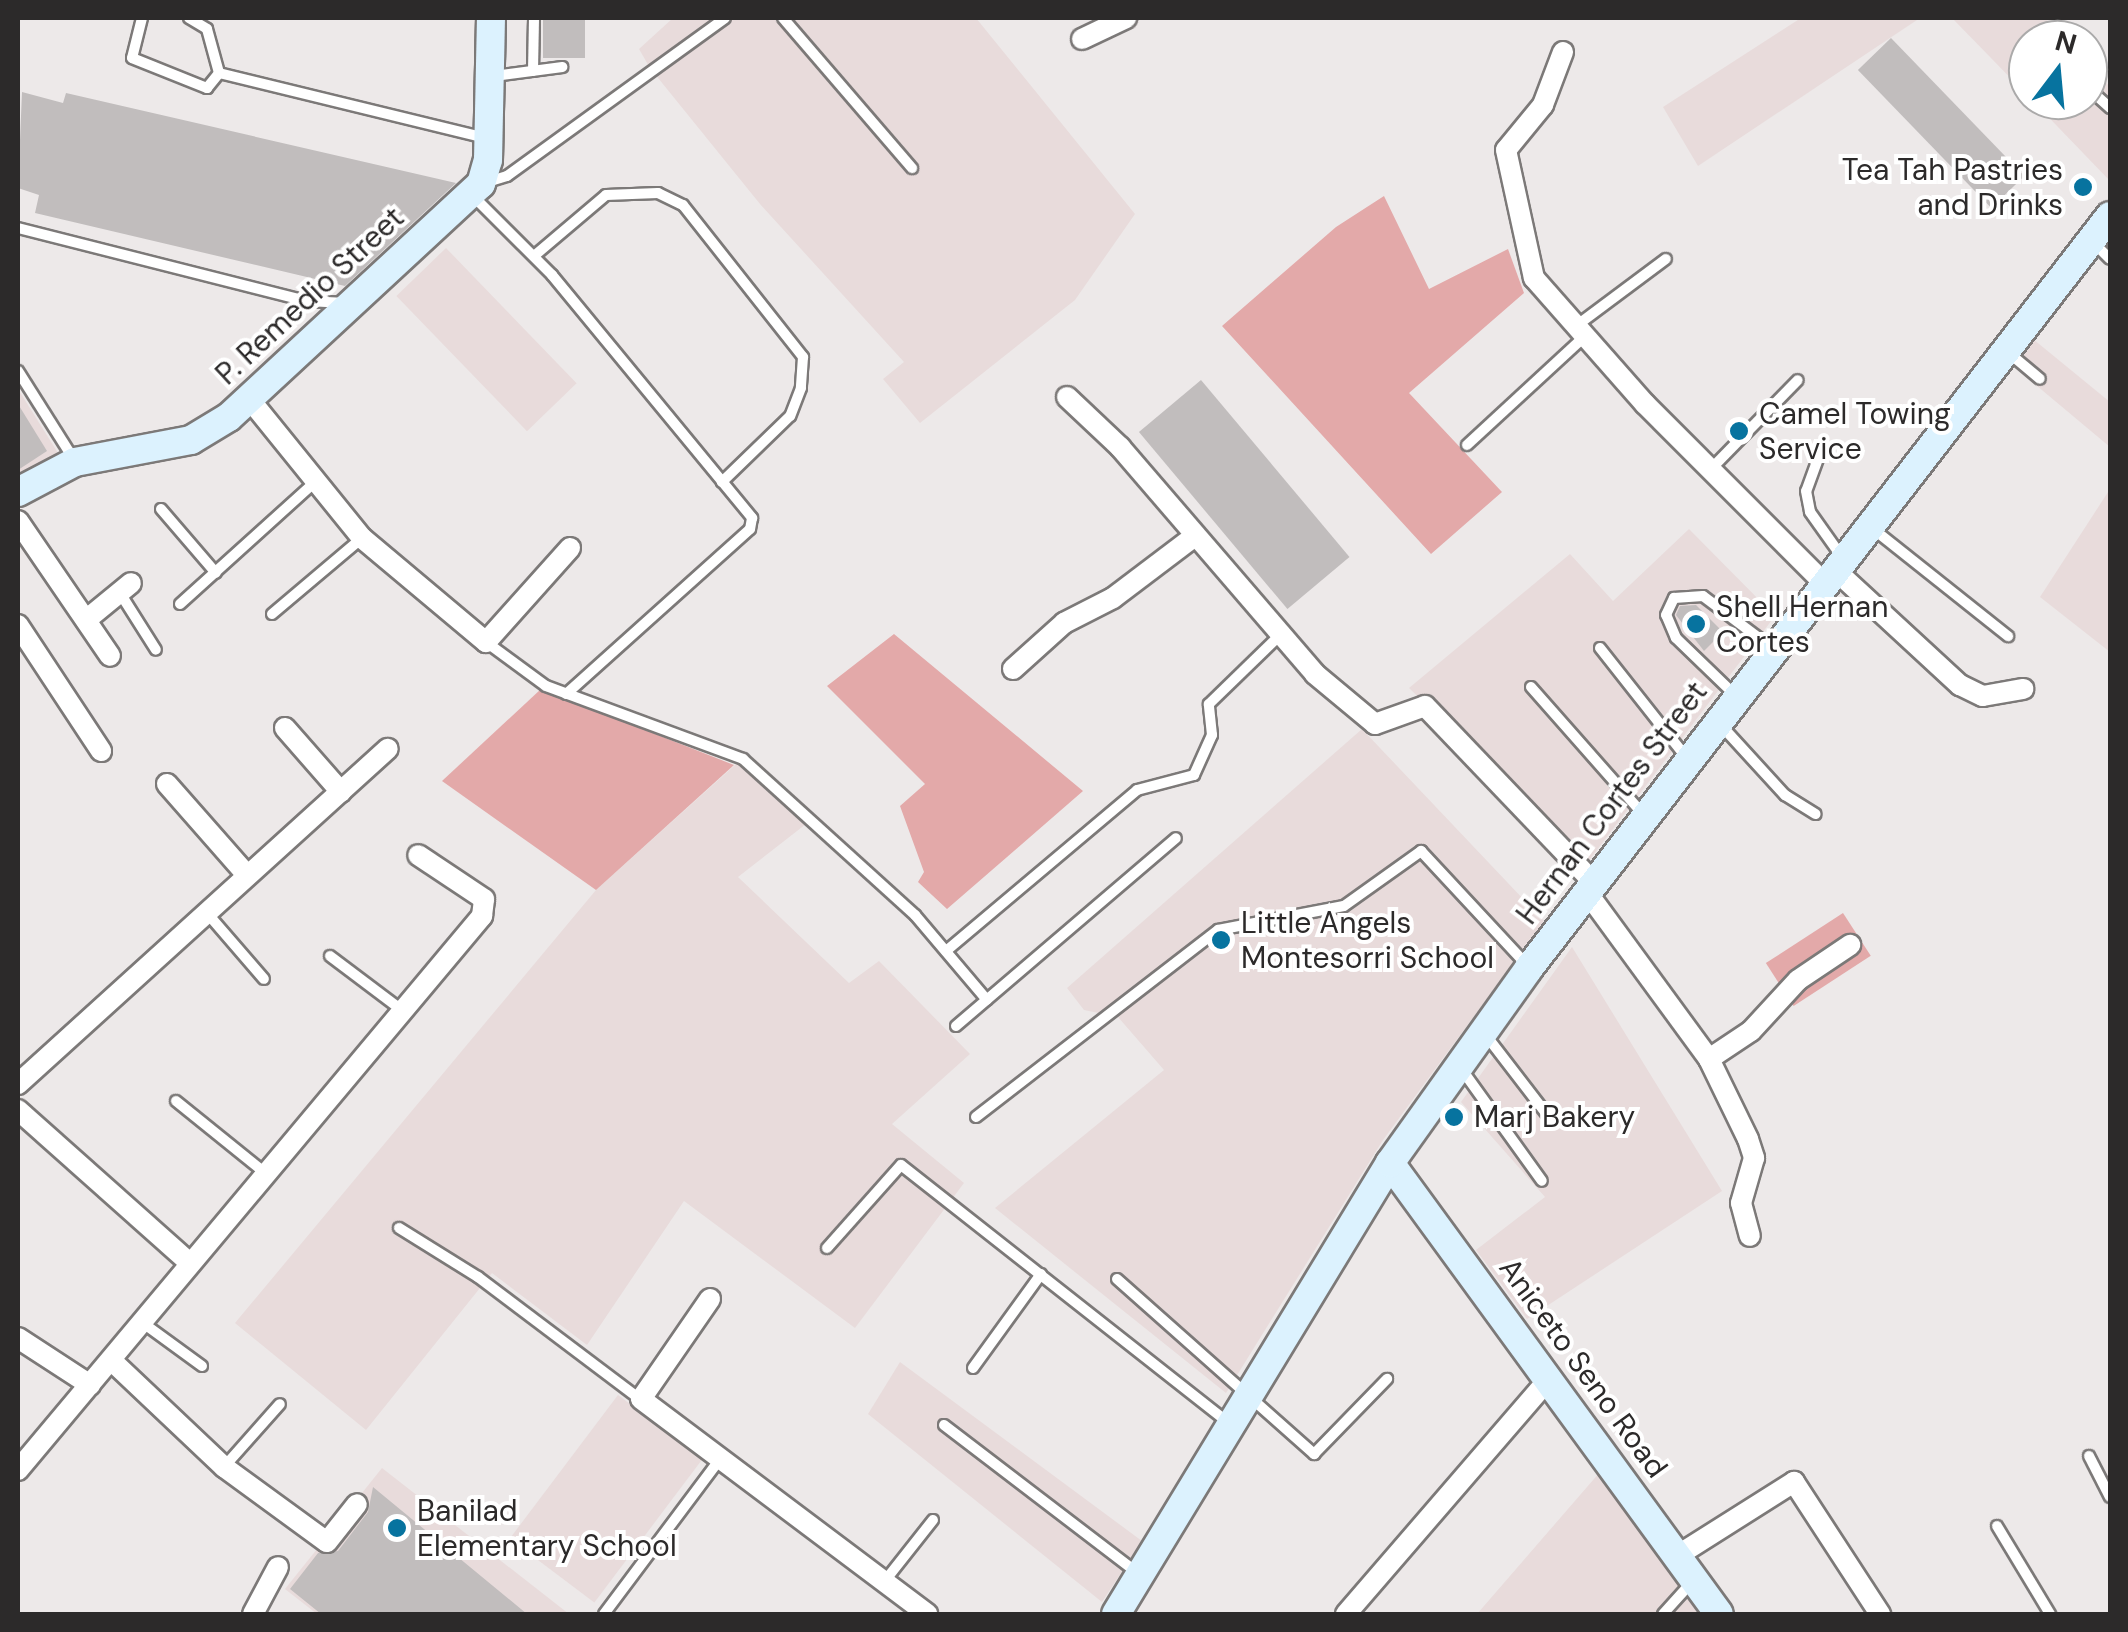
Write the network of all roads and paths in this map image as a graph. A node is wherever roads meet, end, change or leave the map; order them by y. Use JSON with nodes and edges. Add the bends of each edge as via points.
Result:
{"nodes":[{"id":1,"x":142,"y":18,"type":"edge"},
{"id":2,"x":189,"y":18,"type":"edge"},
{"id":3,"x":491,"y":18,"type":"edge"},
{"id":4,"x":534,"y":18,"type":"edge"},
{"id":5,"x":725,"y":18,"type":"edge"},
{"id":6,"x":784,"y":18,"type":"edge"},
{"id":7,"x":1126,"y":18,"type":"edge"},
{"id":8,"x":1082,"y":39,"type":"dead end"},
{"id":9,"x":1562,"y":52,"type":"dead end"},
{"id":10,"x":562,"y":67,"type":"dead end"},
{"id":11,"x":533,"y":71,"type":"junction"},
{"id":12,"x":220,"y":73,"type":"junction"},
{"id":13,"x":491,"y":76,"type":"junction"},
{"id":14,"x":488,"y":139,"type":"junction"},
{"id":15,"x":912,"y":168,"type":"dead end"},
{"id":16,"x":476,"y":189,"type":"junction"},
{"id":17,"x":2110,"y":216,"type":"edge"},
{"id":18,"x":18,"y":228,"type":"edge"},
{"id":19,"x":2101,"y":250,"type":"edge"},
{"id":20,"x":534,"y":256,"type":"junction"},
{"id":21,"x":1666,"y":259,"type":"dead end"},
{"id":22,"x":347,"y":304,"type":"junction"},
{"id":23,"x":1580,"y":332,"type":"junction"},
{"id":24,"x":2004,"y":349,"type":"junction"},
{"id":25,"x":18,"y":371,"type":"edge"},
{"id":26,"x":2040,"y":379,"type":"dead end"},
{"id":27,"x":1798,"y":380,"type":"dead end"},
{"id":28,"x":247,"y":396,"type":"junction"},
{"id":29,"x":1067,"y":396,"type":"dead end"},
{"id":30,"x":1467,"y":445,"type":"dead end"},
{"id":31,"x":1819,"y":456,"type":"dead end"},
{"id":32,"x":76,"y":462,"type":"junction"},
{"id":33,"x":1711,"y":469,"type":"junction"},
{"id":34,"x":314,"y":482,"type":"junction"},
{"id":35,"x":722,"y":482,"type":"junction"},
{"id":36,"x":18,"y":492,"type":"edge"},
{"id":37,"x":161,"y":509,"type":"dead end"},
{"id":38,"x":18,"y":521,"type":"edge"},
{"id":39,"x":1866,"y":524,"type":"junction"},
{"id":40,"x":1195,"y":536,"type":"junction"},
{"id":41,"x":362,"y":538,"type":"junction"},
{"id":42,"x":570,"y":548,"type":"dead end"},
{"id":43,"x":1832,"y":569,"type":"junction"},
{"id":44,"x":216,"y":573,"type":"junction"},
{"id":45,"x":125,"y":588,"type":"joint"},
{"id":46,"x":180,"y":604,"type":"dead end"},
{"id":47,"x":272,"y":614,"type":"dead end"},
{"id":48,"x":86,"y":620,"type":"junction"},
{"id":49,"x":18,"y":626,"type":"edge"},
{"id":50,"x":1281,"y":634,"type":"junction"},
{"id":51,"x":2008,"y":636,"type":"dead end"},
{"id":52,"x":486,"y":642,"type":"junction"},
{"id":53,"x":1600,"y":648,"type":"dead end"},
{"id":54,"x":1771,"y":648,"type":"junction"},
{"id":55,"x":156,"y":650,"type":"dead end"},
{"id":56,"x":110,"y":656,"type":"dead end"},
{"id":57,"x":1013,"y":668,"type":"dead end"},
{"id":58,"x":1531,"y":686,"type":"dead end"},
{"id":59,"x":2022,"y":689,"type":"dead end"},
{"id":60,"x":566,"y":694,"type":"junction"},
{"id":61,"x":1734,"y":694,"type":"junction"},
{"id":62,"x":1715,"y":720,"type":"junction"},
{"id":63,"x":284,"y":728,"type":"dead end"},
{"id":64,"x":388,"y":749,"type":"dead end"},
{"id":65,"x":101,"y":751,"type":"dead end"},
{"id":66,"x":1687,"y":757,"type":"junction"},
{"id":67,"x":167,"y":784,"type":"dead end"},
{"id":68,"x":342,"y":792,"type":"junction"},
{"id":69,"x":1816,"y":814,"type":"dead end"},
{"id":70,"x":1644,"y":815,"type":"junction"},
{"id":71,"x":1176,"y":838,"type":"dead end"},
{"id":72,"x":418,"y":856,"type":"dead end"},
{"id":73,"x":247,"y":875,"type":"junction"},
{"id":74,"x":1590,"y":887,"type":"junction"},
{"id":75,"x":206,"y":913,"type":"junction"},
{"id":76,"x":1850,"y":945,"type":"dead end"},
{"id":77,"x":946,"y":951,"type":"junction"},
{"id":78,"x":330,"y":956,"type":"dead end"},
{"id":79,"x":1529,"y":968,"type":"junction"},
{"id":80,"x":264,"y":979,"type":"dead end"},
{"id":81,"x":986,"y":1000,"type":"junction"},
{"id":82,"x":402,"y":1011,"type":"junction"},
{"id":83,"x":956,"y":1026,"type":"dead end"},
{"id":84,"x":1484,"y":1033,"type":"junction"},
{"id":85,"x":1709,"y":1059,"type":"junction"},
{"id":86,"x":1460,"y":1067,"type":"junction"},
{"id":87,"x":18,"y":1084,"type":"edge"},
{"id":88,"x":176,"y":1101,"type":"dead end"},
{"id":89,"x":18,"y":1110,"type":"edge"},
{"id":90,"x":1549,"y":1117,"type":"dead end"},
{"id":91,"x":976,"y":1118,"type":"dead end"},
{"id":92,"x":1390,"y":1163,"type":"junction"},
{"id":93,"x":264,"y":1172,"type":"junction"},
{"id":94,"x":1542,"y":1181,"type":"dead end"},
{"id":95,"x":399,"y":1228,"type":"dead end"},
{"id":96,"x":1750,"y":1236,"type":"dead end"},
{"id":97,"x":827,"y":1248,"type":"dead end"},
{"id":98,"x":190,"y":1262,"type":"junction"},
{"id":99,"x":1041,"y":1274,"type":"junction"},
{"id":100,"x":1117,"y":1279,"type":"dead end"},
{"id":101,"x":710,"y":1298,"type":"dead end"},
{"id":102,"x":142,"y":1322,"type":"junction"},
{"id":103,"x":18,"y":1338,"type":"edge"},
{"id":104,"x":111,"y":1360,"type":"junction"},
{"id":105,"x":202,"y":1366,"type":"dead end"},
{"id":106,"x":972,"y":1368,"type":"dead end"},
{"id":107,"x":1550,"y":1378,"type":"junction"},
{"id":108,"x":1388,"y":1379,"type":"dead end"},
{"id":109,"x":90,"y":1385,"type":"junction"},
{"id":110,"x":1248,"y":1397,"type":"junction"},
{"id":111,"x":641,"y":1399,"type":"junction"},
{"id":112,"x":280,"y":1404,"type":"dead end"},
{"id":113,"x":944,"y":1425,"type":"dead end"},
{"id":114,"x":1231,"y":1425,"type":"junction"},
{"id":115,"x":2090,"y":1456,"type":"dead end"},
{"id":116,"x":720,"y":1458,"type":"junction"},
{"id":117,"x":224,"y":1467,"type":"junction"},
{"id":118,"x":18,"y":1470,"type":"edge"},
{"id":119,"x":2110,"y":1497,"type":"edge"},
{"id":120,"x":357,"y":1504,"type":"dead end"},
{"id":121,"x":934,"y":1520,"type":"dead end"},
{"id":122,"x":1997,"y":1526,"type":"dead end"},
{"id":123,"x":1687,"y":1566,"type":"junction"},
{"id":124,"x":278,"y":1567,"type":"dead end"},
{"id":125,"x":1140,"y":1575,"type":"junction"},
{"id":126,"x":884,"y":1582,"type":"junction"},
{"id":127,"x":253,"y":1614,"type":"edge"},
{"id":128,"x":604,"y":1614,"type":"edge"},
{"id":129,"x":927,"y":1614,"type":"edge"},
{"id":130,"x":1116,"y":1614,"type":"edge"},
{"id":131,"x":1346,"y":1614,"type":"edge"},
{"id":132,"x":1663,"y":1614,"type":"edge"},
{"id":133,"x":1719,"y":1614,"type":"edge"},
{"id":134,"x":1880,"y":1614,"type":"edge"},
{"id":135,"x":2050,"y":1614,"type":"edge"}],
"edges":[{"from":1,"to":12,"type":"lane","via":[[132,58],[208,88]]},
{"from":2,"to":12,"type":"lane","via":[[207,28]]},
{"from":3,"to":13,"type":"main road"},
{"from":4,"to":11,"type":"lane"},
{"from":5,"to":16,"type":"lane","via":[[506,176]]},
{"from":6,"to":15,"type":"lane"},
{"from":7,"to":8,"type":"street"},
{"from":9,"to":23,"type":"street","via":[[1543,105],[1506,150],[1534,278]]},
{"from":10,"to":11,"type":"lane"},
{"from":11,"to":13,"type":"lane"},
{"from":12,"to":14,"type":"lane"},
{"from":13,"to":14,"type":"main road"},
{"from":14,"to":16,"type":"main road"},
{"from":16,"to":20,"type":"lane"},
{"from":16,"to":22,"type":"main road","name":"P. Remedio Street"},
{"from":17,"to":19,"type":"main road","name":"Hernan Cortes Street"},
{"from":18,"to":22,"type":"lane","via":[[306,300]]},
{"from":19,"to":24,"type":"main road","name":"Hernan Cortes Street"},
{"from":20,"to":35,"type":"lane"},
{"from":20,"to":35,"type":"lane","via":[[606,195],[658,192],[683,205],[803,357],[790,416]]},
{"from":21,"to":23,"type":"lane"},
{"from":22,"to":28,"type":"main road","name":"P. Remedio Street"},
{"from":23,"to":30,"type":"lane"},
{"from":23,"to":33,"type":"street"},
{"from":24,"to":26,"type":"lane"},
{"from":24,"to":39,"type":"main road","name":"Hernan Cortes Street"},
{"from":25,"to":32,"type":"lane"},
{"from":27,"to":33,"type":"lane"},
{"from":28,"to":32,"type":"main road","name":"P. Remedio Street","via":[[191,440]]},
{"from":28,"to":34,"type":"street"},
{"from":29,"to":40,"type":"street"},
{"from":31,"to":43,"type":"lane","via":[[1806,491]]},
{"from":32,"to":36,"type":"main road","name":"P. Remedio Street"},
{"from":33,"to":43,"type":"street"},
{"from":34,"to":41,"type":"street"},
{"from":34,"to":44,"type":"lane"},
{"from":35,"to":60,"type":"lane","via":[[752,518],[750,529]]},
{"from":37,"to":44,"type":"lane"},
{"from":38,"to":48,"type":"street"},
{"from":39,"to":43,"type":"main road","name":"Hernan Cortes Street"},
{"from":39,"to":51,"type":"lane"},
{"from":40,"to":50,"type":"street"},
{"from":40,"to":57,"type":"street","via":[[1114,598],[1064,623]]},
{"from":41,"to":47,"type":"lane"},
{"from":41,"to":52,"type":"street"},
{"from":42,"to":52,"type":"street"},
{"from":43,"to":54,"type":"main road","name":"Hernan Cortes Street"},
{"from":43,"to":59,"type":"street","via":[[1960,684],[1983,696]]},
{"from":44,"to":46,"type":"lane"},
{"from":45,"to":48,"type":"street"},
{"from":45,"to":55,"type":"lane"},
{"from":48,"to":56,"type":"street"},
{"from":49,"to":65,"type":"street"},
{"from":50,"to":74,"type":"street","via":[[1315,674],[1375,724],[1425,706]]},
{"from":50,"to":77,"type":"lane","via":[[1209,704],[1212,735],[1194,775],[1137,790]]},
{"from":52,"to":60,"type":"lane"},
{"from":53,"to":66,"type":"lane"},
{"from":54,"to":61,"type":"main road","name":"Hernan Cortes Street"},
{"from":54,"to":61,"type":"lane","via":[[1703,596],[1674,598],[1666,615],[1676,638]]},
{"from":58,"to":70,"type":"lane"},
{"from":60,"to":77,"type":"lane","via":[[744,759]]},
{"from":61,"to":62,"type":"main road","name":"Hernan Cortes Street"},
{"from":62,"to":66,"type":"main road","name":"Hernan Cortes Street"},
{"from":62,"to":69,"type":"lane","via":[[1786,795]]},
{"from":63,"to":68,"type":"street"},
{"from":64,"to":68,"type":"street"},
{"from":66,"to":70,"type":"main road","name":"Hernan Cortes Street"},
{"from":67,"to":73,"type":"street"},
{"from":68,"to":73,"type":"street"},
{"from":70,"to":74,"type":"main road","name":"Hernan Cortes Street"},
{"from":71,"to":81,"type":"lane"},
{"from":72,"to":82,"type":"street","via":[[484,899],[486,909]]},
{"from":73,"to":75,"type":"street"},
{"from":74,"to":79,"type":"main road","name":"Hernan Cortes Street"},
{"from":74,"to":85,"type":"street"},
{"from":75,"to":80,"type":"lane"},
{"from":75,"to":87,"type":"street"},
{"from":76,"to":85,"type":"street","via":[[1798,980],[1751,1031]]},
{"from":77,"to":81,"type":"lane"},
{"from":78,"to":82,"type":"lane"},
{"from":79,"to":84,"type":"main road","name":"Hernan Cortes Street"},
{"from":79,"to":91,"type":"lane","via":[[1421,852],[1344,906],[1218,930]]},
{"from":81,"to":83,"type":"lane"},
{"from":82,"to":93,"type":"street"},
{"from":84,"to":86,"type":"main road","name":"Hernan Cortes Street"},
{"from":84,"to":90,"type":"lane"},
{"from":85,"to":96,"type":"street","via":[[1753,1152],[1741,1203]]},
{"from":86,"to":92,"type":"main road","name":"Hernan Cortes Street"},
{"from":86,"to":94,"type":"lane"},
{"from":88,"to":93,"type":"lane"},
{"from":89,"to":98,"type":"street"},
{"from":92,"to":107,"type":"main road","name":"Aniceto Seno Road"},
{"from":92,"to":110,"type":"main road","name":"Hernan Cortes Street"},
{"from":93,"to":98,"type":"street"},
{"from":95,"to":111,"type":"lane","via":[[478,1277]]},
{"from":97,"to":99,"type":"lane","via":[[900,1165]]},
{"from":98,"to":102,"type":"street"},
{"from":99,"to":106,"type":"lane"},
{"from":99,"to":114,"type":"lane"},
{"from":100,"to":110,"type":"lane"},
{"from":101,"to":111,"type":"street"},
{"from":102,"to":104,"type":"street"},
{"from":102,"to":105,"type":"lane"},
{"from":103,"to":109,"type":"street"},
{"from":104,"to":109,"type":"street"},
{"from":104,"to":117,"type":"street"},
{"from":107,"to":123,"type":"main road","name":"Aniceto Seno Road"},
{"from":107,"to":131,"type":"street"},
{"from":108,"to":110,"type":"lane","via":[[1314,1454]]},
{"from":109,"to":118,"type":"street"},
{"from":110,"to":114,"type":"main road","name":"Hernan Cortes Street"},
{"from":111,"to":116,"type":"street"},
{"from":112,"to":117,"type":"lane"},
{"from":113,"to":125,"type":"lane"},
{"from":114,"to":125,"type":"main road","name":"Hernan Cortes Street"},
{"from":115,"to":119,"type":"lane"},
{"from":116,"to":126,"type":"street"},
{"from":116,"to":128,"type":"lane"},
{"from":117,"to":120,"type":"street","via":[[327,1542]]},
{"from":121,"to":126,"type":"lane"},
{"from":122,"to":135,"type":"lane"},
{"from":123,"to":132,"type":"lane"},
{"from":123,"to":133,"type":"main road","name":"Aniceto Seno Road"},
{"from":123,"to":134,"type":"street","via":[[1794,1482]]},
{"from":124,"to":127,"type":"street"},
{"from":125,"to":130,"type":"main road","name":"Hernan Cortes Street"},
{"from":126,"to":129,"type":"street"}]}
